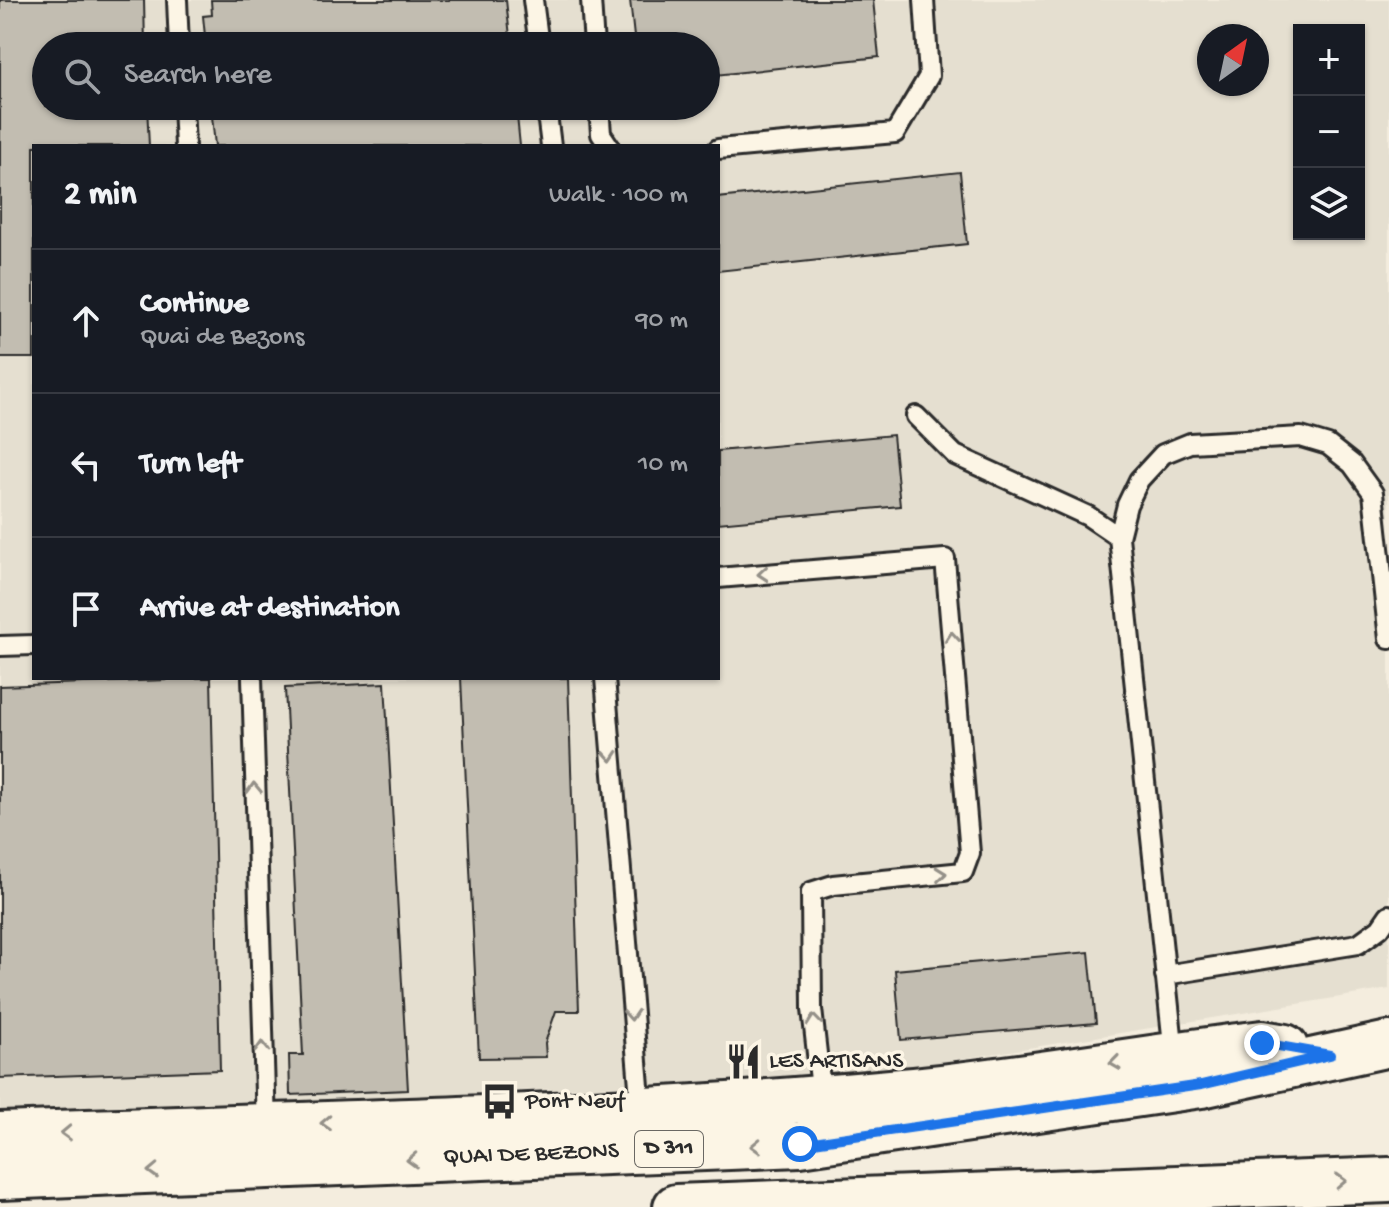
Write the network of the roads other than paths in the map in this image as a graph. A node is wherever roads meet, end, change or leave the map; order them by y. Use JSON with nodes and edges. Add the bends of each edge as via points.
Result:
{"nodes":[{"id":1,"x":177,"y":0,"type":"edge"},
{"id":2,"x":533,"y":0,"type":"edge"},
{"id":3,"x":591,"y":0,"type":"edge"},
{"id":4,"x":924,"y":0,"type":"edge"},
{"id":5,"x":178,"y":32,"type":"edge"},
{"id":6,"x":537,"y":32,"type":"edge"},
{"id":7,"x":593,"y":32,"type":"edge"},
{"id":8,"x":184,"y":120,"type":"edge"},
{"id":9,"x":548,"y":120,"type":"edge"},
{"id":10,"x":600,"y":120,"type":"edge"},
{"id":11,"x":185,"y":144,"type":"edge"},
{"id":12,"x":551,"y":144,"type":"edge"},
{"id":13,"x":608,"y":144,"type":"edge"},
{"id":14,"x":720,"y":149,"type":"edge"},
{"id":15,"x":916,"y":416,"type":"dead end"},
{"id":16,"x":1119,"y":537,"type":"junction"},
{"id":17,"x":720,"y":578,"type":"edge"},
{"id":18,"x":1389,"y":639,"type":"edge"},
{"id":19,"x":32,"y":645,"type":"edge"},
{"id":20,"x":0,"y":646,"type":"edge"},
{"id":21,"x":252,"y":680,"type":"edge"},
{"id":22,"x":605,"y":680,"type":"edge"},
{"id":23,"x":1389,"y":915,"type":"edge"},
{"id":24,"x":1165,"y":975,"type":"junction"},
{"id":25,"x":1389,"y":1044,"type":"edge"},
{"id":26,"x":1174,"y":1054,"type":"junction"},
{"id":27,"x":1330,"y":1055,"type":"junction"},
{"id":28,"x":822,"y":1098,"type":"junction"},
{"id":29,"x":641,"y":1111,"type":"junction"},
{"id":30,"x":266,"y":1125,"type":"junction"},
{"id":31,"x":0,"y":1135,"type":"edge"},
{"id":32,"x":0,"y":1177,"type":"edge"},
{"id":33,"x":1389,"y":1180,"type":"edge"},
{"id":34,"x":676,"y":1207,"type":"edge"}],
"edges":[{"from":1,"to":5,"type":"lane"},
{"from":2,"to":6,"type":"lane"},
{"from":3,"to":7,"type":"lane"},
{"from":4,"to":14,"type":"lane","via":[[929,76],[895,133]]},
{"from":8,"to":11,"type":"lane"},
{"from":9,"to":12,"type":"lane"},
{"from":10,"to":13,"type":"lane"},
{"from":15,"to":16,"type":"lane","via":[[955,455],[1088,516]]},
{"from":16,"to":18,"type":"lane","via":[[1139,480],[1163,454],[1206,442],[1301,437],[1328,445],[1352,464],[1373,493]]},
{"from":16,"to":24,"type":"lane"},
{"from":28,"to":17,"type":"lane","one_way":true,"via":[[812,1009],[811,892],[833,885],[963,872],[970,853],[945,559]]},
{"from":19,"to":20,"type":"lane"},
{"from":30,"to":21,"type":"lane","one_way":true},
{"from":22,"to":29,"type":"lane","one_way":true},
{"from":23,"to":24,"type":"lane","via":[[1358,944]]},
{"from":24,"to":26,"type":"lane"},
{"from":25,"to":27,"type":"main road","name":"QUAI DE BEZONS","number":"D 311"},
{"from":26,"to":27,"type":"main road","number":"D 311","via":[[1262,1043]]},
{"from":26,"to":28,"type":"main road","number":"D 311","one_way":true},
{"from":27,"to":32,"type":"main road","name":"QUAI DE BEZONS","number":"D 311","one_way":true,"via":[[1201,1085],[800,1144]]},
{"from":28,"to":29,"type":"main road","number":"D 311"},
{"from":29,"to":30,"type":"main road","number":"D 311","one_way":true},
{"from":30,"to":31,"type":"main road","number":"D 311","one_way":true},
{"from":34,"to":33,"type":"main road","one_way":true}]}
